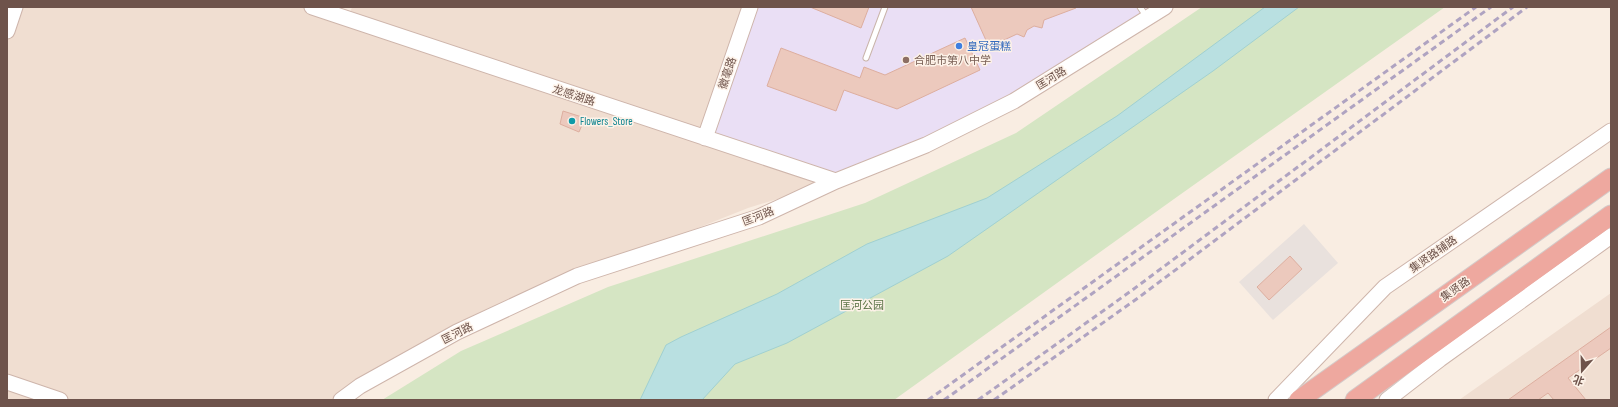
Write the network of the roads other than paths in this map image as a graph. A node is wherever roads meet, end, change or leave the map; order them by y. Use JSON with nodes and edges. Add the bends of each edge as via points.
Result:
{"nodes":[{"id":1,"x":15,"y":7,"type":"edge"},
{"id":2,"x":312,"y":7,"type":"edge"},
{"id":3,"x":750,"y":7,"type":"edge"},
{"id":4,"x":885,"y":7,"type":"edge"},
{"id":5,"x":1165,"y":7,"type":"edge"},
{"id":6,"x":1144,"y":13,"type":"edge"},
{"id":7,"x":7,"y":31,"type":"edge"},
{"id":8,"x":866,"y":58,"type":"dead end"},
{"id":9,"x":1611,"y":131,"type":"edge"},
{"id":10,"x":705,"y":138,"type":"junction"},
{"id":11,"x":1611,"y":178,"type":"edge"},
{"id":12,"x":836,"y":181,"type":"junction"},
{"id":13,"x":1611,"y":215,"type":"edge"},
{"id":14,"x":1611,"y":236,"type":"edge"},
{"id":15,"x":1401,"y":367,"type":"junction"},
{"id":16,"x":7,"y":382,"type":"edge"},
{"id":17,"x":60,"y":400,"type":"edge"},
{"id":18,"x":341,"y":400,"type":"edge"},
{"id":19,"x":1276,"y":400,"type":"edge"},
{"id":20,"x":1299,"y":400,"type":"edge"},
{"id":21,"x":1355,"y":400,"type":"edge"},
{"id":22,"x":1367,"y":400,"type":"edge"},
{"id":23,"x":1387,"y":400,"type":"edge"}],
"edges":[{"from":1,"to":7,"type":"street"},
{"from":2,"to":10,"type":"street","name":"龙感湖路"},
{"from":3,"to":10,"type":"street","name":"徽毫路"},
{"from":4,"to":8,"type":"lane"},
{"from":5,"to":6,"type":"street","name":"匡河路"},
{"from":6,"to":12,"type":"street","name":"匡河路","via":[[1014,101],[926,145]]},
{"from":9,"to":19,"type":"street","name":"集贤路辅路","via":[[1385,287]]},
{"from":10,"to":12,"type":"street","name":"龙感湖路"},
{"from":11,"to":20,"type":"highway","name":"集贤路"},
{"from":12,"to":18,"type":"street","name":"匡河路","via":[[759,217],[577,276],[457,332],[360,386]]},
{"from":13,"to":15,"type":"highway"},
{"from":14,"to":23,"type":"street"},
{"from":15,"to":21,"type":"highway"},
{"from":15,"to":22,"type":"highway"},
{"from":16,"to":17,"type":"street"}]}
